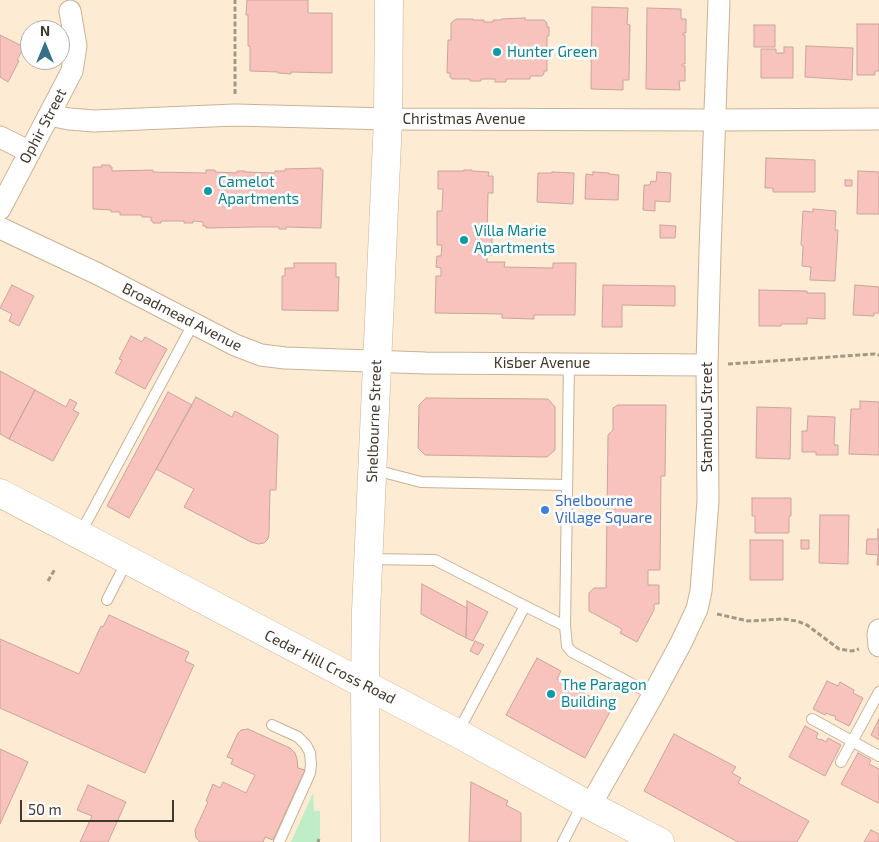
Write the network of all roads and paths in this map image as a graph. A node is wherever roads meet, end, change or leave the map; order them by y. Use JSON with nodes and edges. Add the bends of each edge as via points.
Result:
{"nodes":[{"id":1,"x":235,"y":0,"type":"edge"},
{"id":2,"x":389,"y":0,"type":"edge"},
{"id":3,"x":719,"y":0,"type":"edge"},
{"id":4,"x":70,"y":11,"type":"dead end"},
{"id":5,"x":49,"y":114,"type":"junction"},
{"id":6,"x":234,"y":115,"type":"junction"},
{"id":7,"x":879,"y":118,"type":"edge"},
{"id":8,"x":388,"y":119,"type":"junction"},
{"id":9,"x":715,"y":120,"type":"junction"},
{"id":10,"x":0,"y":137,"type":"edge"},
{"id":11,"x":30,"y":152,"type":"junction"},
{"id":12,"x":0,"y":209,"type":"edge"},
{"id":13,"x":0,"y":228,"type":"edge"},
{"id":14,"x":193,"y":324,"type":"junction"},
{"id":15,"x":879,"y":354,"type":"edge"},
{"id":16,"x":376,"y":361,"type":"junction"},
{"id":17,"x":569,"y":364,"type":"junction"},
{"id":18,"x":707,"y":365,"type":"junction"},
{"id":19,"x":372,"y":469,"type":"junction"},
{"id":20,"x":567,"y":485,"type":"junction"},
{"id":21,"x":0,"y":493,"type":"edge"},
{"id":22,"x":79,"y":535,"type":"junction"},
{"id":23,"x":368,"y":559,"type":"junction"},
{"id":24,"x":128,"y":561,"type":"junction"},
{"id":25,"x":55,"y":569,"type":"dead end"},
{"id":26,"x":48,"y":581,"type":"dead end"},
{"id":27,"x":107,"y":600,"type":"dead end"},
{"id":28,"x":525,"y":606,"type":"junction"},
{"id":29,"x":697,"y":609,"type":"junction"},
{"id":30,"x":565,"y":626,"type":"junction"},
{"id":31,"x":879,"y":630,"type":"edge"},
{"id":32,"x":879,"y":645,"type":"edge"},
{"id":33,"x":365,"y":685,"type":"junction"},
{"id":34,"x":879,"y":692,"type":"edge"},
{"id":35,"x":653,"y":695,"type":"junction"},
{"id":36,"x":812,"y":719,"type":"dead end"},
{"id":37,"x":272,"y":725,"type":"dead end"},
{"id":38,"x":457,"y":733,"type":"junction"},
{"id":39,"x":852,"y":741,"type":"junction"},
{"id":40,"x":879,"y":756,"type":"edge"},
{"id":41,"x":841,"y":762,"type":"dead end"},
{"id":42,"x":586,"y":804,"type":"junction"},
{"id":43,"x":279,"y":842,"type":"edge"},
{"id":44,"x":366,"y":842,"type":"edge"},
{"id":45,"x":563,"y":842,"type":"edge"},
{"id":46,"x":660,"y":842,"type":"edge"}],
"edges":[{"from":1,"to":6,"type":"path"},
{"from":2,"to":8,"type":"main road","name":"Shelbourne Street"},
{"from":3,"to":9,"type":"street","name":"Stamboul Street"},
{"from":4,"to":5,"type":"street","name":"Ophir Street","via":[[76,46],[72,71]]},
{"from":5,"to":6,"type":"street","name":"Christmas Avenue","via":[[94,121]]},
{"from":5,"to":11,"type":"street","name":"Ophir Street"},
{"from":6,"to":8,"type":"street","name":"Christmas Avenue"},
{"from":7,"to":9,"type":"street","name":"Christmas Avenue"},
{"from":8,"to":9,"type":"street","name":"Christmas Avenue"},
{"from":8,"to":16,"type":"main road","name":"Shelbourne Street"},
{"from":9,"to":18,"type":"street","name":"Stamboul Street"},
{"from":10,"to":11,"type":"street"},
{"from":11,"to":12,"type":"street","name":"Ophir Street"},
{"from":13,"to":14,"type":"street","name":"Broadmead Avenue"},
{"from":14,"to":16,"type":"street","name":"Broadmead Avenue","via":[[260,355]]},
{"from":14,"to":22,"type":"lane"},
{"from":15,"to":18,"type":"path"},
{"from":16,"to":17,"type":"street","name":"Kisber Avenue"},
{"from":16,"to":19,"type":"main road","name":"Shelbourne Street"},
{"from":17,"to":18,"type":"street","name":"Kisber Avenue"},
{"from":17,"to":20,"type":"lane"},
{"from":18,"to":29,"type":"street","name":"Stamboul Street","via":[[708,501]]},
{"from":19,"to":20,"type":"lane","via":[[421,482]]},
{"from":19,"to":23,"type":"main road","name":"Shelbourne Street"},
{"from":20,"to":30,"type":"lane"},
{"from":21,"to":22,"type":"main road","name":"Cedar Hill Cross Road"},
{"from":22,"to":24,"type":"main road","name":"Cedar Hill Cross Road"},
{"from":23,"to":28,"type":"lane","via":[[435,560]]},
{"from":23,"to":33,"type":"main road","name":"Shelbourne Street"},
{"from":24,"to":27,"type":"lane"},
{"from":24,"to":33,"type":"main road","name":"Cedar Hill Cross Road"},
{"from":25,"to":26,"type":"path"},
{"from":28,"to":30,"type":"lane"},
{"from":28,"to":38,"type":"lane"},
{"from":29,"to":32,"type":"path","via":[[748,621],[797,621],[845,650]]},
{"from":29,"to":35,"type":"street","name":"Stamboul Street"},
{"from":30,"to":35,"type":"lane","via":[[567,646],[572,652]]},
{"from":31,"to":32,"type":"street"},
{"from":33,"to":38,"type":"main road","name":"Cedar Hill Cross Road"},
{"from":33,"to":44,"type":"main road","name":"Shelbourne Street"},
{"from":34,"to":39,"type":"lane"},
{"from":35,"to":42,"type":"street","name":"Stamboul Street"},
{"from":36,"to":39,"type":"lane"},
{"from":37,"to":43,"type":"lane","via":[[298,737],[306,745],[311,764],[310,774]]},
{"from":38,"to":42,"type":"main road","name":"Cedar Hill Cross Road"},
{"from":39,"to":40,"type":"lane"},
{"from":39,"to":41,"type":"lane"},
{"from":42,"to":45,"type":"lane"},
{"from":42,"to":46,"type":"main road","name":"Cedar Hill Cross Road"}]}
